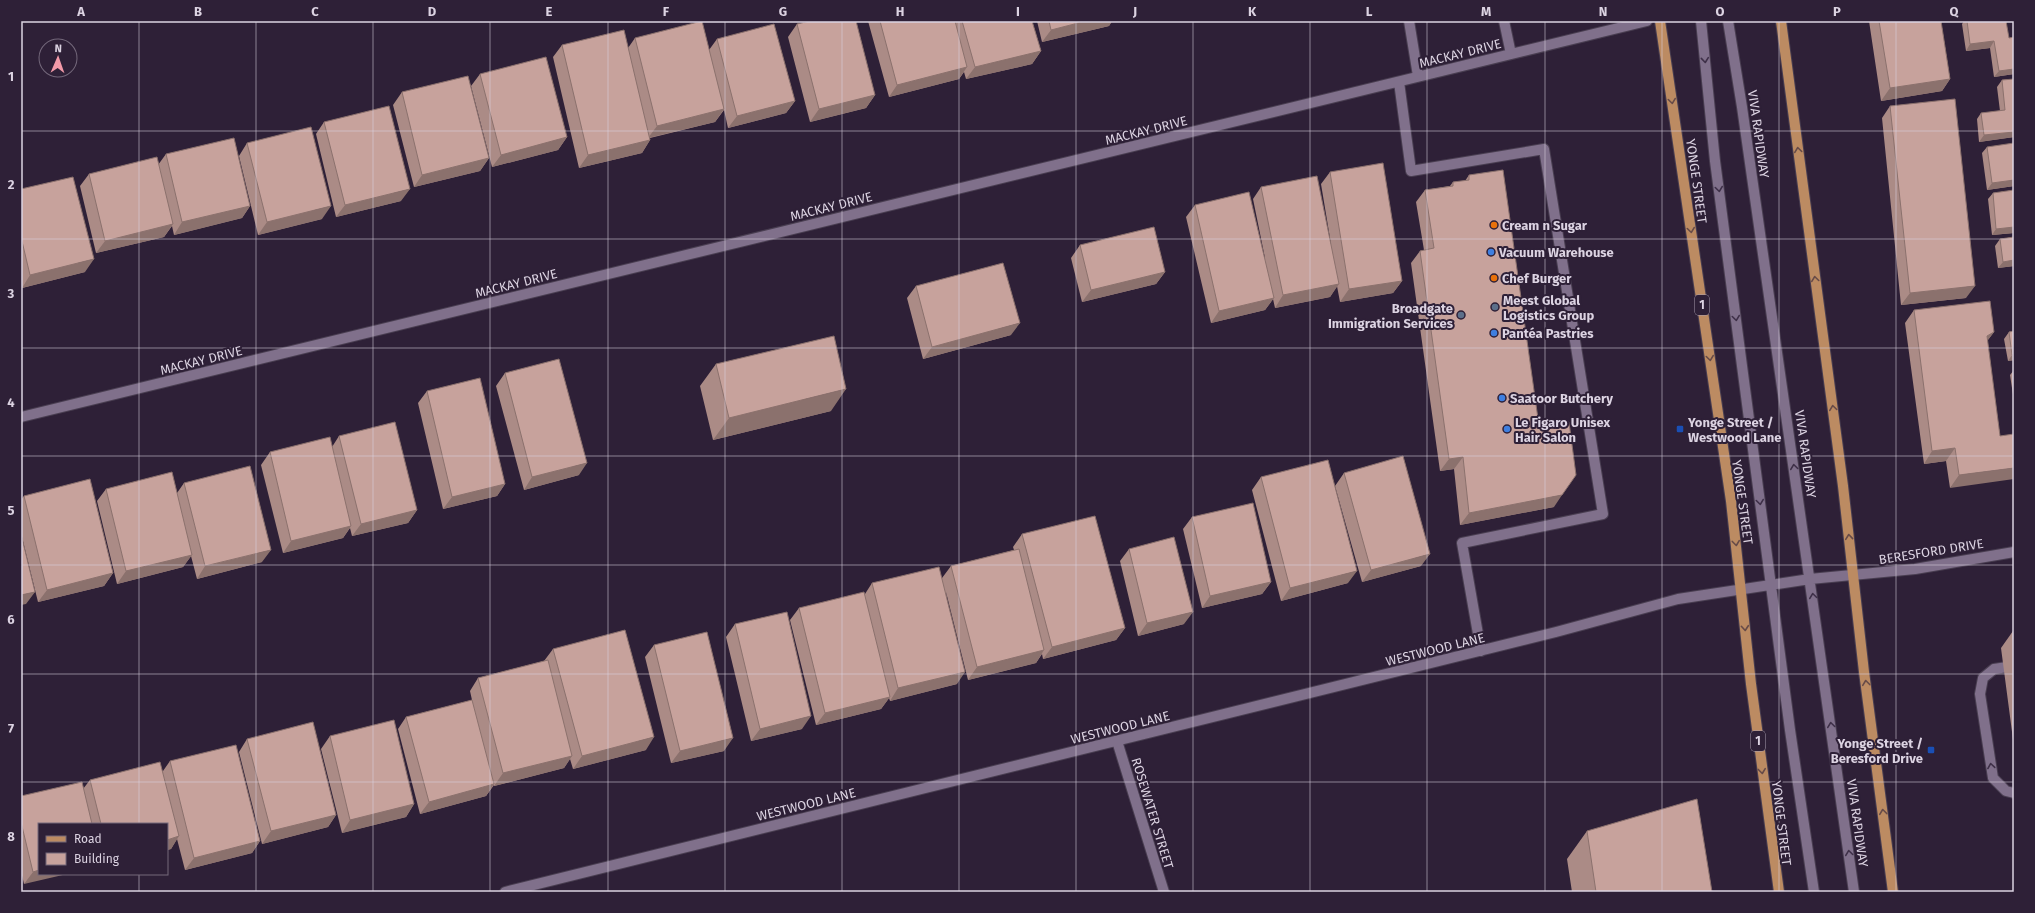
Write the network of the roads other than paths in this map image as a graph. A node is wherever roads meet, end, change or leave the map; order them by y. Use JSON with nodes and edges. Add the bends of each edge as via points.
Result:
{"nodes":[{"id":1,"x":1409,"y":21,"type":"edge"},
{"id":2,"x":1504,"y":21,"type":"edge"},
{"id":3,"x":1647,"y":21,"type":"edge"},
{"id":4,"x":1660,"y":21,"type":"edge"},
{"id":5,"x":1701,"y":21,"type":"edge"},
{"id":6,"x":1728,"y":21,"type":"edge"},
{"id":7,"x":1781,"y":21,"type":"edge"},
{"id":8,"x":1512,"y":54,"type":"junction"},
{"id":9,"x":1418,"y":76,"type":"junction"},
{"id":10,"x":1399,"y":82,"type":"junction"},
{"id":11,"x":21,"y":417,"type":"edge"},
{"id":12,"x":2014,"y":552,"type":"edge"},
{"id":13,"x":1853,"y":575,"type":"junction"},
{"id":14,"x":1810,"y":579,"type":"junction"},
{"id":15,"x":1771,"y":584,"type":"junction"},
{"id":16,"x":1742,"y":589,"type":"junction"},
{"id":17,"x":1481,"y":651,"type":"junction"},
{"id":18,"x":2014,"y":666,"type":"edge"},
{"id":19,"x":1117,"y":741,"type":"junction"},
{"id":20,"x":2014,"y":793,"type":"edge"},
{"id":21,"x":505,"y":892,"type":"edge"},
{"id":22,"x":1164,"y":892,"type":"edge"},
{"id":23,"x":1778,"y":892,"type":"edge"},
{"id":24,"x":1814,"y":892,"type":"edge"},
{"id":25,"x":1854,"y":892,"type":"edge"},
{"id":26,"x":1893,"y":892,"type":"edge"}],
"edges":[{"from":1,"to":9,"type":"street"},
{"from":2,"to":8,"type":"street"},
{"from":3,"to":8,"type":"street","name":"MACKAY DRIVE"},
{"from":4,"to":16,"type":"main road","name":"YONGE STREET","number":"1","one_way":true},
{"from":5,"to":15,"type":"street","one_way":true,"via":[[1715,161]]},
{"from":14,"to":6,"type":"street","name":"VIVA RAPIDWAY","one_way":true},
{"from":13,"to":7,"type":"main road","one_way":true},
{"from":8,"to":9,"type":"street","name":"MACKAY DRIVE"},
{"from":9,"to":10,"type":"street","name":"MACKAY DRIVE"},
{"from":10,"to":11,"type":"street","name":"MACKAY DRIVE"},
{"from":10,"to":17,"type":"street","via":[[1411,171],[1544,149],[1603,514],[1462,543]]},
{"from":12,"to":13,"type":"street","name":"BERESFORD DRIVE","via":[[1915,569]]},
{"from":13,"to":14,"type":"street","name":"BERESFORD DRIVE"},
{"from":26,"to":13,"type":"main road","one_way":true},
{"from":14,"to":15,"type":"street","name":"WESTWOOD LANE"},
{"from":25,"to":14,"type":"street","name":"VIVA RAPIDWAY","one_way":true},
{"from":15,"to":16,"type":"street","name":"WESTWOOD LANE"},
{"from":15,"to":24,"type":"street"},
{"from":16,"to":17,"type":"street","name":"WESTWOOD LANE","via":[[1678,599]]},
{"from":16,"to":23,"type":"main road","name":"YONGE STREET","number":"1","one_way":true,"via":[[1751,684]]},
{"from":17,"to":19,"type":"street","name":"WESTWOOD LANE"},
{"from":20,"to":18,"type":"street","one_way":true,"via":[[2006,791],[1993,778],[1980,694],[1983,678],[1994,669]]},
{"from":19,"to":21,"type":"street","name":"WESTWOOD LANE"},
{"from":19,"to":22,"type":"street","name":"ROSEWATER STREET"}]}
